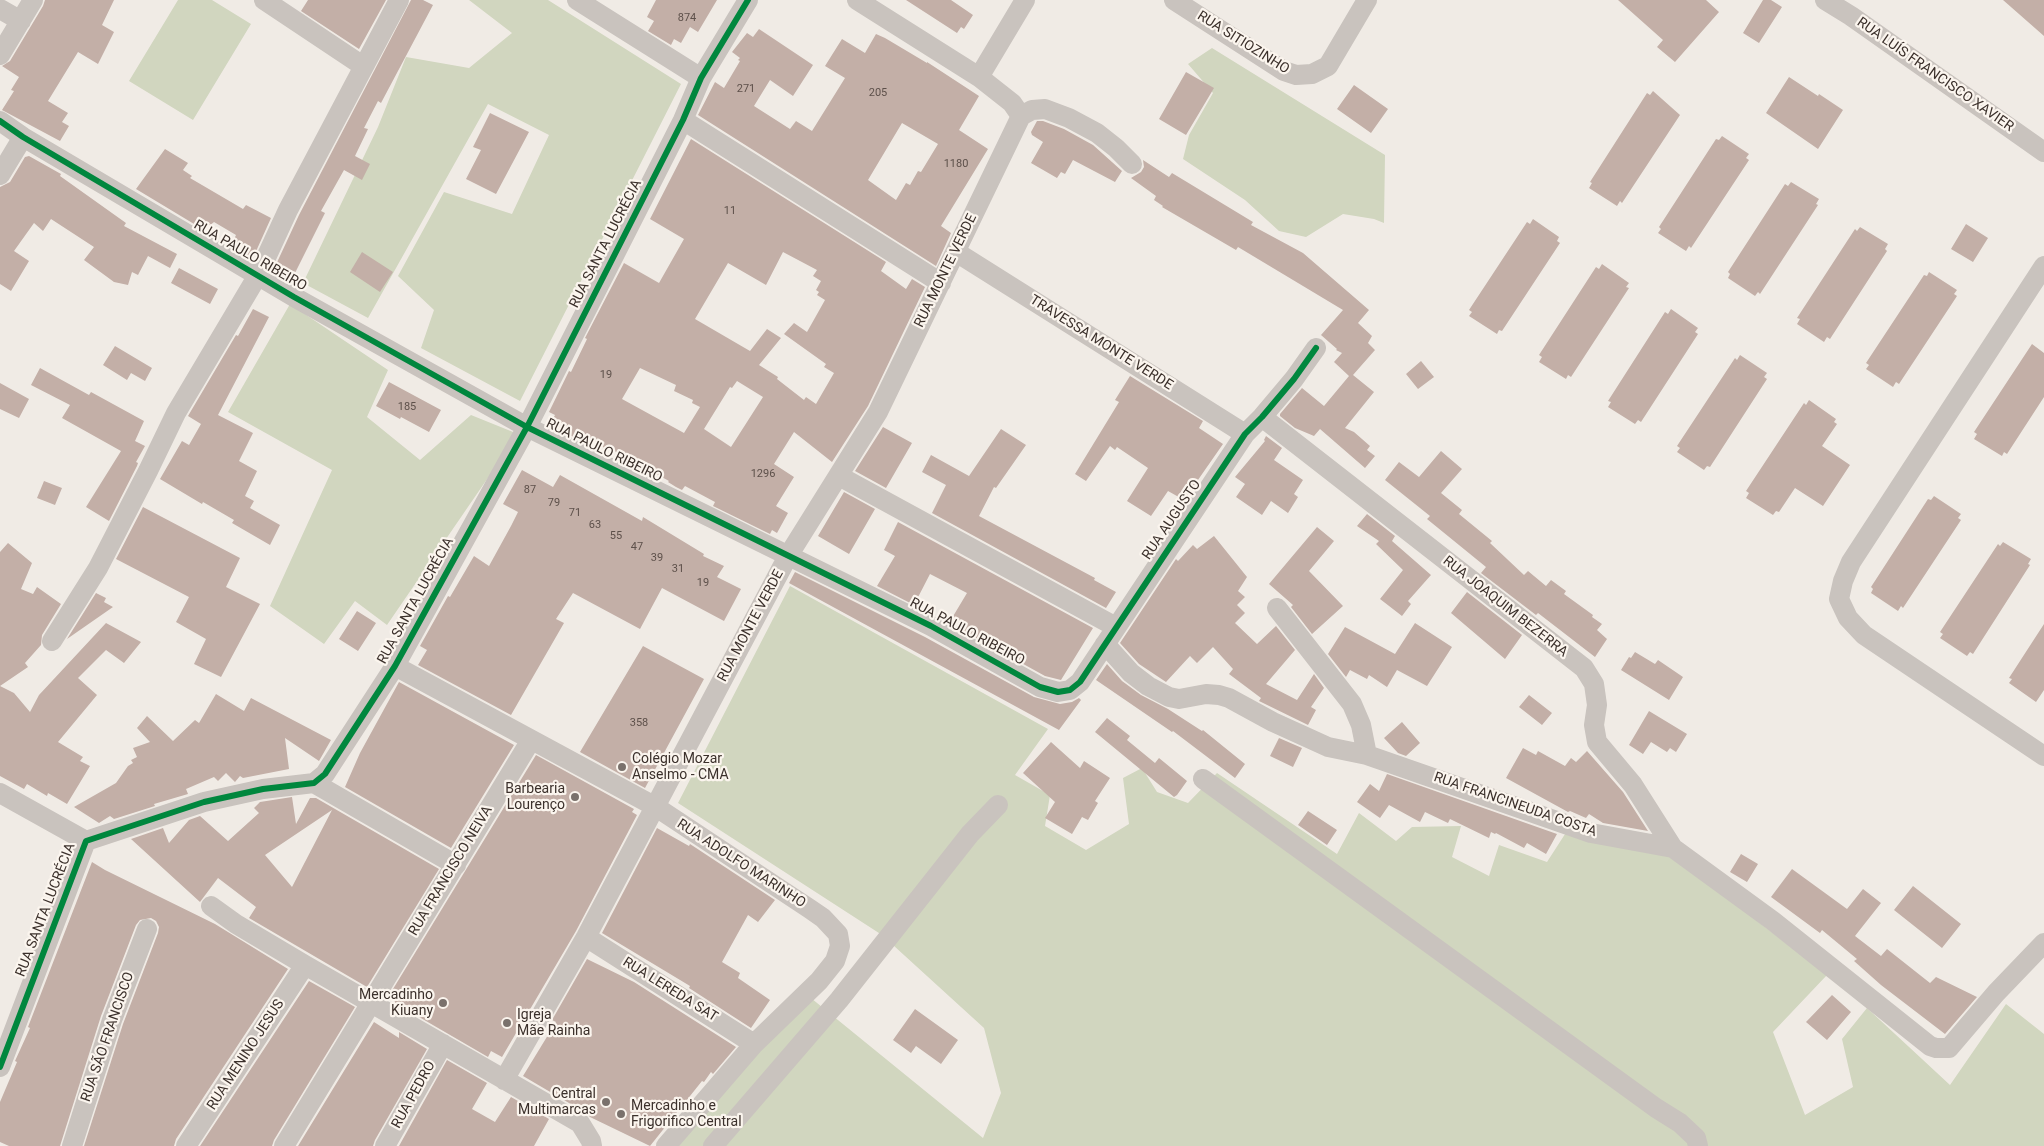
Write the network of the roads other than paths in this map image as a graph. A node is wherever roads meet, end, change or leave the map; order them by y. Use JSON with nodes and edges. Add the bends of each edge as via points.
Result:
{"nodes":[{"id":1,"x":32,"y":0,"type":"edge"},
{"id":2,"x":264,"y":0,"type":"edge"},
{"id":3,"x":399,"y":0,"type":"edge"},
{"id":4,"x":577,"y":0,"type":"edge"},
{"id":5,"x":748,"y":0,"type":"edge"},
{"id":6,"x":857,"y":0,"type":"edge"},
{"id":7,"x":1025,"y":0,"type":"edge"},
{"id":8,"x":1174,"y":0,"type":"edge"},
{"id":9,"x":1367,"y":0,"type":"edge"},
{"id":10,"x":1824,"y":0,"type":"edge"},
{"id":11,"x":0,"y":9,"type":"edge"},
{"id":12,"x":21,"y":21,"type":"junction"},
{"id":13,"x":0,"y":55,"type":"edge"},
{"id":14,"x":364,"y":66,"type":"junction"},
{"id":15,"x":979,"y":77,"type":"junction"},
{"id":16,"x":701,"y":78,"type":"junction"},
{"id":17,"x":1021,"y":116,"type":"junction"},
{"id":18,"x":683,"y":120,"type":"junction"},
{"id":19,"x":0,"y":121,"type":"edge"},
{"id":20,"x":23,"y":137,"type":"junction"},
{"id":21,"x":2044,"y":152,"type":"edge"},
{"id":22,"x":1132,"y":164,"type":"dead end"},
{"id":23,"x":0,"y":175,"type":"edge"},
{"id":24,"x":956,"y":252,"type":"junction"},
{"id":25,"x":2044,"y":266,"type":"edge"},
{"id":26,"x":258,"y":275,"type":"junction"},
{"id":27,"x":941,"y":283,"type":"junction"},
{"id":28,"x":1316,"y":348,"type":"dead end"},
{"id":29,"x":1262,"y":417,"type":"junction"},
{"id":30,"x":527,"y":427,"type":"junction"},
{"id":31,"x":1245,"y":434,"type":"junction"},
{"id":32,"x":839,"y":476,"type":"junction"},
{"id":33,"x":788,"y":556,"type":"junction"},
{"id":34,"x":1277,"y":608,"type":"dead end"},
{"id":35,"x":1116,"y":627,"type":"junction"},
{"id":36,"x":52,"y":641,"type":"dead end"},
{"id":37,"x":1105,"y":644,"type":"junction"},
{"id":38,"x":395,"y":666,"type":"junction"},
{"id":39,"x":1080,"y":682,"type":"joint"},
{"id":40,"x":532,"y":740,"type":"junction"},
{"id":41,"x":1367,"y":755,"type":"junction"},
{"id":42,"x":2044,"y":756,"type":"edge"},
{"id":43,"x":1203,"y":779,"type":"dead end"},
{"id":44,"x":314,"y":783,"type":"junction"},
{"id":45,"x":0,"y":793,"type":"edge"},
{"id":46,"x":998,"y":805,"type":"dead end"},
{"id":47,"x":656,"y":807,"type":"junction"},
{"id":48,"x":86,"y":841,"type":"junction"},
{"id":49,"x":1673,"y":848,"type":"junction"},
{"id":50,"x":456,"y":865,"type":"junction"},
{"id":51,"x":211,"y":906,"type":"dead end"},
{"id":52,"x":147,"y":929,"type":"dead end"},
{"id":53,"x":586,"y":937,"type":"junction"},
{"id":54,"x":2044,"y":943,"type":"edge"},
{"id":55,"x":305,"y":965,"type":"junction"},
{"id":56,"x":819,"y":981,"type":"junction"},
{"id":57,"x":839,"y":1000,"type":"junction"},
{"id":58,"x":371,"y":1003,"type":"junction"},
{"id":59,"x":443,"y":1044,"type":"junction"},
{"id":60,"x":754,"y":1044,"type":"junction"},
{"id":61,"x":0,"y":1067,"type":"edge"},
{"id":62,"x":504,"y":1080,"type":"junction"},
{"id":63,"x":589,"y":1144,"type":"edge"},
{"id":64,"x":72,"y":1146,"type":"edge"},
{"id":65,"x":186,"y":1146,"type":"edge"},
{"id":66,"x":284,"y":1146,"type":"edge"},
{"id":67,"x":385,"y":1146,"type":"edge"},
{"id":68,"x":666,"y":1146,"type":"edge"},
{"id":69,"x":713,"y":1146,"type":"edge"},
{"id":70,"x":1698,"y":1146,"type":"edge"}],
"edges":[{"from":1,"to":12,"type":"street"},
{"from":2,"to":14,"type":"street"},
{"from":3,"to":14,"type":"street"},
{"from":4,"to":16,"type":"street"},
{"from":5,"to":16,"type":"street","name":"RUA SANTA LUCRÉCIA"},
{"from":6,"to":15,"type":"street"},
{"from":7,"to":15,"type":"street"},
{"from":8,"to":9,"type":"street","name":"RUA SITIOZINHO","via":[[1296,75],[1312,74],[1328,66]]},
{"from":10,"to":21,"type":"street","name":"RUA LUÍS FRANCISCO XAVIER"},
{"from":11,"to":12,"type":"street"},
{"from":12,"to":13,"type":"street"},
{"from":14,"to":26,"type":"street","via":[[288,210]]},
{"from":15,"to":17,"type":"street","via":[[1012,103]]},
{"from":16,"to":18,"type":"street","name":"RUA SANTA LUCRÉCIA"},
{"from":17,"to":22,"type":"street","via":[[1032,110],[1046,109],[1069,118],[1097,133]]},
{"from":17,"to":24,"type":"street","name":"RUA MONTE VERDE"},
{"from":18,"to":27,"type":"street"},
{"from":18,"to":30,"type":"street","name":"RUA SANTA LUCRÉCIA"},
{"from":19,"to":20,"type":"street","name":"RUA PAULO RIBEIRO"},
{"from":20,"to":23,"type":"street"},
{"from":20,"to":26,"type":"street","name":"RUA PAULO RIBEIRO"},
{"from":24,"to":27,"type":"street","name":"RUA MONTE VERDE"},
{"from":24,"to":31,"type":"street","name":"TRAVESSA MONTE VERDE"},
{"from":25,"to":42,"type":"street","via":[[1851,562],[1839,599],[1848,618],[1864,635]]},
{"from":26,"to":30,"type":"street","name":"RUA PAULO RIBEIRO"},
{"from":26,"to":36,"type":"street","via":[[176,413],[98,568]]},
{"from":27,"to":32,"type":"street","name":"RUA MONTE VERDE","via":[[878,412]]},
{"from":28,"to":29,"type":"street","name":"RUA AUGUSTO"},
{"from":29,"to":31,"type":"street","name":"RUA AUGUSTO"},
{"from":29,"to":49,"type":"street","name":"RUA JOAQUIM BEZERRA","via":[[1584,668],[1594,684],[1597,742],[1633,785]]},
{"from":30,"to":33,"type":"street","name":"RUA PAULO RIBEIRO"},
{"from":30,"to":38,"type":"street","name":"RUA SANTA LUCRÉCIA"},
{"from":31,"to":35,"type":"street","name":"RUA AUGUSTO"},
{"from":32,"to":33,"type":"street","name":"RUA MONTE VERDE"},
{"from":32,"to":35,"type":"street"},
{"from":33,"to":39,"type":"street","name":"RUA PAULO RIBEIRO","via":[[931,626],[1040,687],[1058,692],[1070,690]]},
{"from":33,"to":47,"type":"street","name":"RUA MONTE VERDE"},
{"from":34,"to":41,"type":"street","via":[[1352,704],[1361,725]]},
{"from":35,"to":37,"type":"street","name":"RUA AUGUSTO"},
{"from":37,"to":39,"type":"street","name":"RUA AUGUSTO"},
{"from":37,"to":41,"type":"street","name":"RUA FRANCINEUDA COSTA","via":[[1131,673],[1169,697],[1179,699],[1219,694],[1328,747]]},
{"from":38,"to":40,"type":"street","name":"RUA ADOLFO MARINHO"},
{"from":38,"to":44,"type":"street","name":"RUA SANTA LUCRÉCIA","via":[[325,774]]},
{"from":40,"to":47,"type":"street","name":"RUA ADOLFO MARINHO"},
{"from":40,"to":50,"type":"street","name":"RUA FRANCISCO NEIVA"},
{"from":41,"to":49,"type":"street","name":"RUA FRANCINEUDA COSTA","via":[[1591,833]]},
{"from":43,"to":70,"type":"street","via":[[1686,1127],[1696,1138]]},
{"from":44,"to":48,"type":"street","name":"RUA SANTA LUCRÉCIA","via":[[263,789],[204,802]]},
{"from":44,"to":50,"type":"street"},
{"from":45,"to":48,"type":"street"},
{"from":46,"to":57,"type":"street","via":[[970,834]]},
{"from":47,"to":53,"type":"street","name":"RUA MONTE VERDE"},
{"from":47,"to":56,"type":"street","name":"RUA ADOLFO MARINHO","via":[[834,928],[838,934],[839,953]]},
{"from":48,"to":61,"type":"street","name":"RUA SANTA LUCRÉCIA"},
{"from":49,"to":54,"type":"street","name":"RUA FRANCINEUDA COSTA","via":[[1936,1048],[1949,1048]]},
{"from":50,"to":58,"type":"street","name":"RUA FRANCISCO NEIVA"},
{"from":51,"to":55,"type":"street"},
{"from":52,"to":64,"type":"street","name":"RUA SÃO FRANCISCO","via":[[112,1020]]},
{"from":53,"to":60,"type":"street","name":"RUA LEREDA SAT"},
{"from":53,"to":62,"type":"street","name":"RUA MONTE VERDE"},
{"from":55,"to":58,"type":"street"},
{"from":55,"to":65,"type":"street","name":"RUA MENINO JESUS"},
{"from":56,"to":57,"type":"street"},
{"from":56,"to":60,"type":"street","name":"RUA ADOLFO MARINHO"},
{"from":57,"to":69,"type":"street"},
{"from":58,"to":59,"type":"street"},
{"from":58,"to":66,"type":"street","name":"RUA FRANCISCO NEIVA"},
{"from":59,"to":62,"type":"street"},
{"from":59,"to":67,"type":"street","name":"RUA PEDRO"},
{"from":60,"to":68,"type":"street","name":"RUA ADOLFO MARINHO"},
{"from":62,"to":63,"type":"street","via":[[580,1123]]}]}
